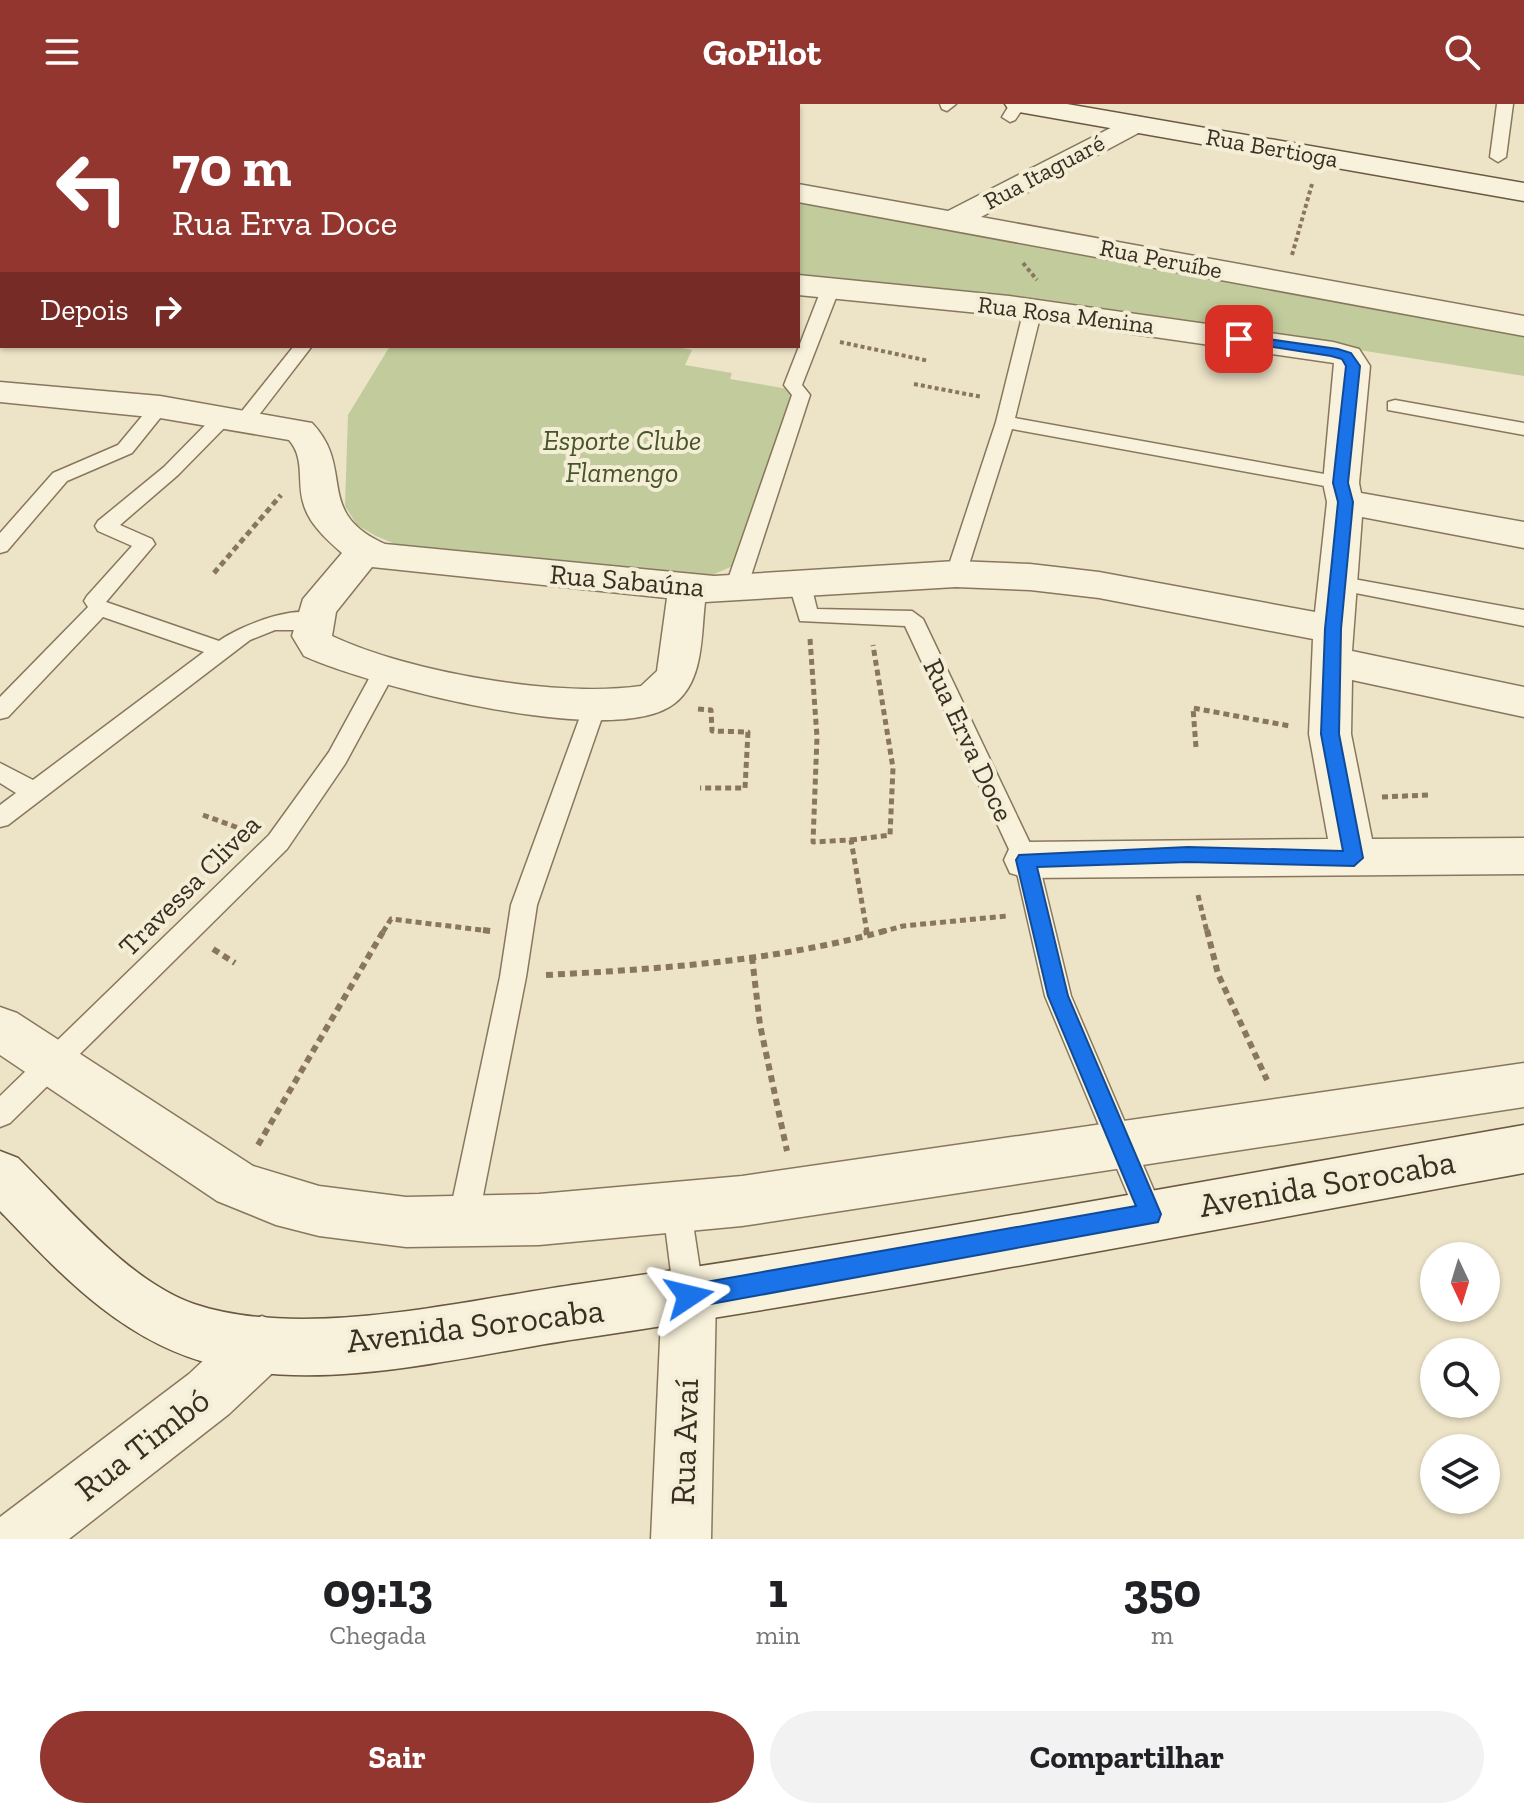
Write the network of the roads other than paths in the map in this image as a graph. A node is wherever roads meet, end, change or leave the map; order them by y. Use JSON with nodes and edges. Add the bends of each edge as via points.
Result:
{"nodes":[{"id":1,"x":1505,"y":104,"type":"edge"},
{"id":2,"x":1016,"y":108,"type":"edge"},
{"id":3,"x":1134,"y":124,"type":"junction"},
{"id":4,"x":1498,"y":157,"type":"dead end"},
{"id":5,"x":1524,"y":192,"type":"edge"},
{"id":6,"x":800,"y":193,"type":"edge"},
{"id":7,"x":954,"y":220,"type":"junction"},
{"id":8,"x":800,"y":285,"type":"edge"},
{"id":9,"x":830,"y":290,"type":"junction"},
{"id":10,"x":1042,"y":310,"type":"junction"},
{"id":11,"x":1524,"y":326,"type":"edge"},
{"id":12,"x":301,"y":348,"type":"edge"},
{"id":13,"x":0,"y":392,"type":"edge"},
{"id":14,"x":1395,"y":406,"type":"dead end"},
{"id":15,"x":160,"y":407,"type":"junction"},
{"id":16,"x":234,"y":418,"type":"junction"},
{"id":17,"x":1005,"y":422,"type":"junction"},
{"id":18,"x":1524,"y":429,"type":"edge"},
{"id":19,"x":1343,"y":492,"type":"junction"},
{"id":20,"x":1524,"y":535,"type":"edge"},
{"id":21,"x":0,"y":546,"type":"edge"},
{"id":22,"x":364,"y":552,"type":"junction"},
{"id":23,"x":956,"y":574,"type":"junction"},
{"id":24,"x":1337,"y":583,"type":"junction"},
{"id":25,"x":688,"y":586,"type":"junction"},
{"id":26,"x":736,"y":588,"type":"junction"},
{"id":27,"x":804,"y":600,"type":"junction"},
{"id":28,"x":99,"y":608,"type":"junction"},
{"id":29,"x":1524,"y":618,"type":"edge"},
{"id":30,"x":315,"y":622,"type":"junction"},
{"id":31,"x":1333,"y":645,"type":"junction"},
{"id":32,"x":222,"y":650,"type":"junction"},
{"id":33,"x":385,"y":670,"type":"junction"},
{"id":34,"x":1524,"y":702,"type":"edge"},
{"id":35,"x":596,"y":703,"type":"junction"},
{"id":36,"x":0,"y":711,"type":"edge"},
{"id":37,"x":0,"y":772,"type":"edge"},
{"id":38,"x":34,"y":792,"type":"junction"},
{"id":39,"x":0,"y":818,"type":"edge"},
{"id":40,"x":1524,"y":856,"type":"edge"},
{"id":41,"x":1354,"y":858,"type":"junction"},
{"id":42,"x":1026,"y":860,"type":"junction"},
{"id":43,"x":0,"y":1028,"type":"edge"},
{"id":44,"x":51,"y":1062,"type":"junction"},
{"id":45,"x":1524,"y":1085,"type":"edge"},
{"id":46,"x":0,"y":1114,"type":"edge"},
{"id":47,"x":1123,"y":1145,"type":"junction"},
{"id":48,"x":1524,"y":1149,"type":"edge"},
{"id":49,"x":0,"y":1175,"type":"edge"},
{"id":50,"x":677,"y":1210,"type":"junction"},
{"id":51,"x":1150,"y":1214,"type":"junction"},
{"id":52,"x":463,"y":1221,"type":"junction"},
{"id":53,"x":689,"y":1296,"type":"junction"},
{"id":54,"x":262,"y":1344,"type":"junction"},
{"id":55,"x":20,"y":1539,"type":"edge"},
{"id":56,"x":681,"y":1539,"type":"edge"}],
"edges":[{"from":1,"to":4,"type":"lane"},
{"from":2,"to":3,"type":"street","name":"Rua Bertioga"},
{"from":3,"to":5,"type":"street","name":"Rua Bertioga"},
{"from":3,"to":7,"type":"street","name":"Rua Itaguaré"},
{"from":6,"to":7,"type":"street","name":"Rua Peruíbe"},
{"from":7,"to":11,"type":"street","name":"Rua Peruíbe"},
{"from":8,"to":9,"type":"street","name":"Rua Rosa Menina"},
{"from":9,"to":10,"type":"street","name":"Rua Rosa Menina"},
{"from":9,"to":26,"type":"lane","via":[[793,385],[801,395]]},
{"from":10,"to":17,"type":"lane"},
{"from":10,"to":19,"type":"street","name":"Rua Rosa Menina","via":[[1347,356],[1353,366]]},
{"from":12,"to":16,"type":"lane"},
{"from":13,"to":15,"type":"street"},
{"from":14,"to":18,"type":"lane"},
{"from":15,"to":16,"type":"street"},
{"from":15,"to":21,"type":"lane","via":[[125,449],[60,477]]},
{"from":16,"to":22,"type":"street","via":[[300,431],[313,443],[322,504]]},
{"from":16,"to":28,"type":"lane","via":[[105,526],[145,544],[95,601]]},
{"from":17,"to":19,"type":"lane"},
{"from":17,"to":23,"type":"lane"},
{"from":19,"to":20,"type":"street"},
{"from":19,"to":24,"type":"street"},
{"from":22,"to":25,"type":"street","name":"Rua Sabaúna"},
{"from":22,"to":30,"type":"street","via":[[325,597]]},
{"from":23,"to":27,"type":"street","name":"Rua Sabaúna"},
{"from":23,"to":31,"type":"street","name":"Rua Sabaúna","via":[[1079,582]]},
{"from":24,"to":29,"type":"lane"},
{"from":24,"to":31,"type":"street"},
{"from":25,"to":26,"type":"street","name":"Rua Sabaúna"},
{"from":25,"to":35,"type":"street","via":[[677,671],[663,692],[635,702]]},
{"from":26,"to":27,"type":"street","name":"Rua Sabaúna"},
{"from":27,"to":42,"type":"lane","name":"Rua Erva Doce","via":[[867,617],[912,619]]},
{"from":28,"to":32,"type":"lane"},
{"from":28,"to":36,"type":"lane"},
{"from":30,"to":32,"type":"lane","via":[[259,625]]},
{"from":30,"to":33,"type":"street","via":[[312,636],[318,646]]},
{"from":31,"to":34,"type":"street","name":"Rua Sabaúna"},
{"from":31,"to":41,"type":"street","via":[[1330,734]]},
{"from":32,"to":38,"type":"lane"},
{"from":33,"to":35,"type":"street","via":[[473,690]]},
{"from":33,"to":44,"type":"lane","name":"Travessa Clivea","via":[[337,758],[278,842]]},
{"from":35,"to":52,"type":"lane","via":[[524,905]]},
{"from":37,"to":38,"type":"lane"},
{"from":38,"to":39,"type":"lane"},
{"from":40,"to":41,"type":"street"},
{"from":41,"to":42,"type":"street","via":[[1188,854]]},
{"from":42,"to":47,"type":"lane","name":"Rua Erva Doce","via":[[1058,996]]},
{"from":43,"to":44,"type":"street"},
{"from":44,"to":46,"type":"lane","name":"Travessa Clivea"},
{"from":44,"to":52,"type":"street","via":[[235,1184],[268,1200],[317,1214]]},
{"from":45,"to":47,"type":"street"},
{"from":47,"to":50,"type":"street"},
{"from":47,"to":51,"type":"lane","name":"Rua Erva Doce"},
{"from":48,"to":51,"type":"street","name":"Avenida Sorocaba"},
{"from":49,"to":54,"type":"street","name":"Avenida Sorocaba","via":[[132,1300],[184,1328]]},
{"from":50,"to":52,"type":"street"},
{"from":50,"to":53,"type":"lane"},
{"from":51,"to":53,"type":"street","name":"Avenida Sorocaba"},
{"from":53,"to":54,"type":"street","name":"Avenida Sorocaba","via":[[368,1340]]},
{"from":53,"to":56,"type":"street","name":"Rua Avaí"},
{"from":54,"to":55,"type":"street","name":"Rua Timbó","via":[[209,1394]]}]}
